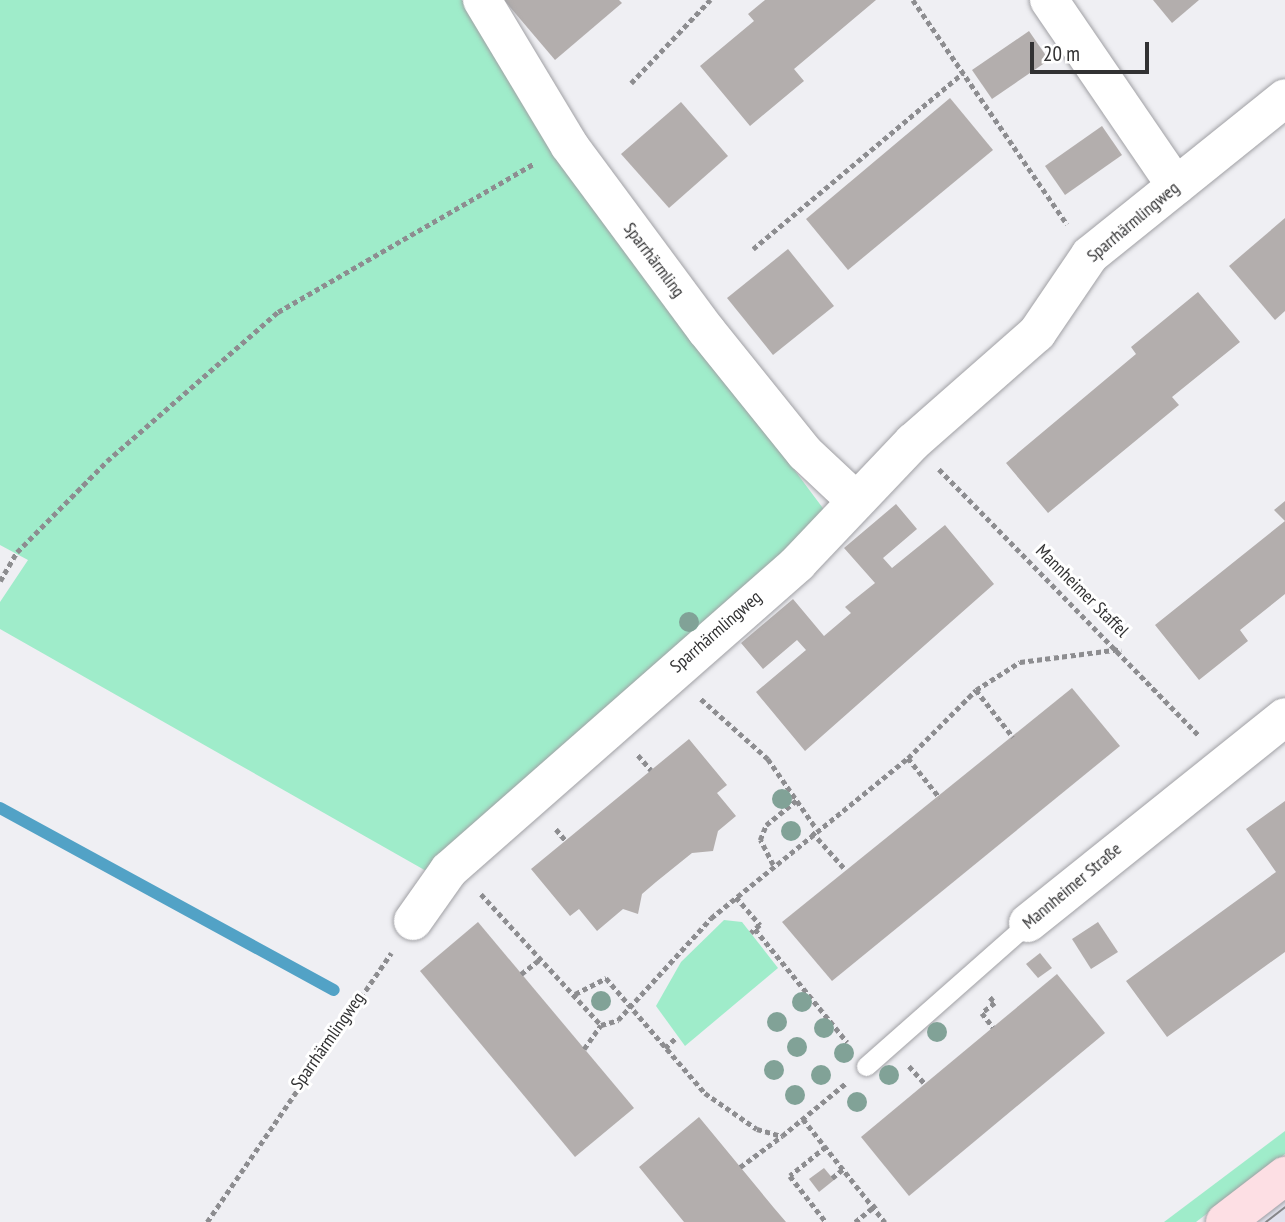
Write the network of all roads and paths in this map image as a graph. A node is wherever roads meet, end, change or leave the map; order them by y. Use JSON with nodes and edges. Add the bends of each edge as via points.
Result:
{"nodes":[{"id":1,"x":481,"y":0,"type":"edge"},
{"id":2,"x":710,"y":0,"type":"edge"},
{"id":3,"x":913,"y":0,"type":"edge"},
{"id":4,"x":1049,"y":0,"type":"edge"},
{"id":5,"x":963,"y":73,"type":"junction"},
{"id":6,"x":631,"y":83,"type":"dead end"},
{"id":7,"x":1285,"y":97,"type":"edge"},
{"id":8,"x":569,"y":145,"type":"junction"},
{"id":9,"x":1176,"y":186,"type":"junction"},
{"id":10,"x":753,"y":249,"type":"dead end"},
{"id":11,"x":1090,"y":255,"type":"junction"},
{"id":12,"x":913,"y":442,"type":"junction"},
{"id":13,"x":854,"y":499,"type":"junction"},
{"id":14,"x":0,"y":581,"type":"edge"},
{"id":15,"x":1121,"y":649,"type":"junction"},
{"id":16,"x":674,"y":668,"type":"junction"},
{"id":17,"x":976,"y":690,"type":"junction"},
{"id":18,"x":1285,"y":717,"type":"edge"},
{"id":19,"x":1013,"y":737,"type":"dead end"},
{"id":20,"x":908,"y":758,"type":"junction"},
{"id":21,"x":1226,"y":764,"type":"junction"},
{"id":22,"x":940,"y":798,"type":"dead end"},
{"id":23,"x":797,"y":800,"type":"junction"},
{"id":24,"x":814,"y":830,"type":"junction"},
{"id":25,"x":773,"y":866,"type":"junction"},
{"id":26,"x":845,"y":869,"type":"dead end"},
{"id":27,"x":736,"y":897,"type":"junction"},
{"id":28,"x":496,"y":906,"type":"dead end"},
{"id":29,"x":413,"y":921,"type":"joint"},
{"id":30,"x":1028,"y":923,"type":"joint"},
{"id":31,"x":540,"y":959,"type":"junction"},
{"id":32,"x":521,"y":974,"type":"dead end"},
{"id":33,"x":575,"y":994,"type":"junction"},
{"id":34,"x":636,"y":1006,"type":"junction"},
{"id":35,"x":982,"y":1013,"type":"dead end"},
{"id":36,"x":601,"y":1025,"type":"junction"},
{"id":37,"x":993,"y":1027,"type":"dead end"},
{"id":38,"x":677,"y":1037,"type":"dead end"},
{"id":39,"x":664,"y":1048,"type":"junction"},
{"id":40,"x":584,"y":1049,"type":"dead end"},
{"id":41,"x":866,"y":1066,"type":"junction"},
{"id":42,"x":915,"y":1073,"type":"dead end"},
{"id":43,"x":925,"y":1084,"type":"dead end"},
{"id":44,"x":803,"y":1119,"type":"junction"},
{"id":45,"x":782,"y":1136,"type":"junction"},
{"id":46,"x":826,"y":1147,"type":"junction"},
{"id":47,"x":740,"y":1167,"type":"dead end"},
{"id":48,"x":843,"y":1168,"type":"junction"},
{"id":49,"x":1285,"y":1176,"type":"edge"},
{"id":50,"x":832,"y":1178,"type":"dead end"},
{"id":51,"x":876,"y":1205,"type":"junction"},
{"id":52,"x":207,"y":1222,"type":"edge"},
{"id":53,"x":826,"y":1222,"type":"edge"},
{"id":54,"x":855,"y":1222,"type":"edge"},
{"id":55,"x":885,"y":1222,"type":"edge"},
{"id":56,"x":1225,"y":1222,"type":"edge"}],
"edges":[{"from":1,"to":8,"type":"street","name":"Sparrhärmling"},
{"from":2,"to":6,"type":"path"},
{"from":3,"to":5,"type":"path"},
{"from":4,"to":9,"type":"street"},
{"from":5,"to":10,"type":"path"},
{"from":5,"to":11,"type":"path"},
{"from":7,"to":9,"type":"street","name":"Sparrhärmlingweg"},
{"from":8,"to":13,"type":"street","name":"Sparrhärmling","via":[[805,453]]},
{"from":8,"to":14,"type":"path","via":[[278,312],[107,461],[17,552]]},
{"from":9,"to":11,"type":"street","name":"Sparrhärmlingweg"},
{"from":11,"to":12,"type":"street","name":"Sparrhärmlingweg","via":[[1037,333]]},
{"from":12,"to":13,"type":"street","name":"Sparrhärmlingweg"},
{"from":12,"to":15,"type":"path","name":"Mannheimer Staffel"},
{"from":13,"to":16,"type":"street","name":"Sparrhärmlingweg","via":[[798,563]]},
{"from":15,"to":17,"type":"path","via":[[1020,662]]},
{"from":15,"to":21,"type":"path","name":"Mannheimer Staffel"},
{"from":16,"to":23,"type":"path","via":[[768,759]]},
{"from":16,"to":29,"type":"street","name":"Sparrhärmlingweg","via":[[449,870]]},
{"from":17,"to":19,"type":"path"},
{"from":17,"to":20,"type":"path"},
{"from":18,"to":21,"type":"street","name":"Mannheimer Straße"},
{"from":20,"to":22,"type":"path"},
{"from":20,"to":24,"type":"path"},
{"from":21,"to":30,"type":"street","name":"Mannheimer Straße"},
{"from":23,"to":24,"type":"path"},
{"from":23,"to":25,"type":"path","via":[[765,825],[760,840]]},
{"from":24,"to":25,"type":"path"},
{"from":24,"to":26,"type":"path"},
{"from":25,"to":27,"type":"path"},
{"from":27,"to":34,"type":"path"},
{"from":27,"to":41,"type":"path","via":[[761,925],[753,931]]},
{"from":28,"to":31,"type":"path"},
{"from":29,"to":52,"type":"path","name":"Sparrhärmlingweg"},
{"from":30,"to":41,"type":"lane","name":"Mannheimer Straße"},
{"from":31,"to":32,"type":"path"},
{"from":31,"to":33,"type":"path"},
{"from":33,"to":34,"type":"path","via":[[606,978]]},
{"from":33,"to":36,"type":"path"},
{"from":34,"to":36,"type":"path"},
{"from":34,"to":39,"type":"path"},
{"from":35,"to":37,"type":"path"},
{"from":36,"to":40,"type":"path"},
{"from":38,"to":39,"type":"path"},
{"from":39,"to":45,"type":"path","via":[[718,1104],[757,1129]]},
{"from":41,"to":44,"type":"path"},
{"from":42,"to":43,"type":"path"},
{"from":44,"to":45,"type":"path"},
{"from":44,"to":46,"type":"path"},
{"from":45,"to":47,"type":"path"},
{"from":46,"to":48,"type":"path"},
{"from":46,"to":53,"type":"path","via":[[790,1176]]},
{"from":48,"to":50,"type":"path"},
{"from":48,"to":51,"type":"path"},
{"from":49,"to":56,"type":"main road"},
{"from":51,"to":54,"type":"path"},
{"from":51,"to":55,"type":"path"}]}
